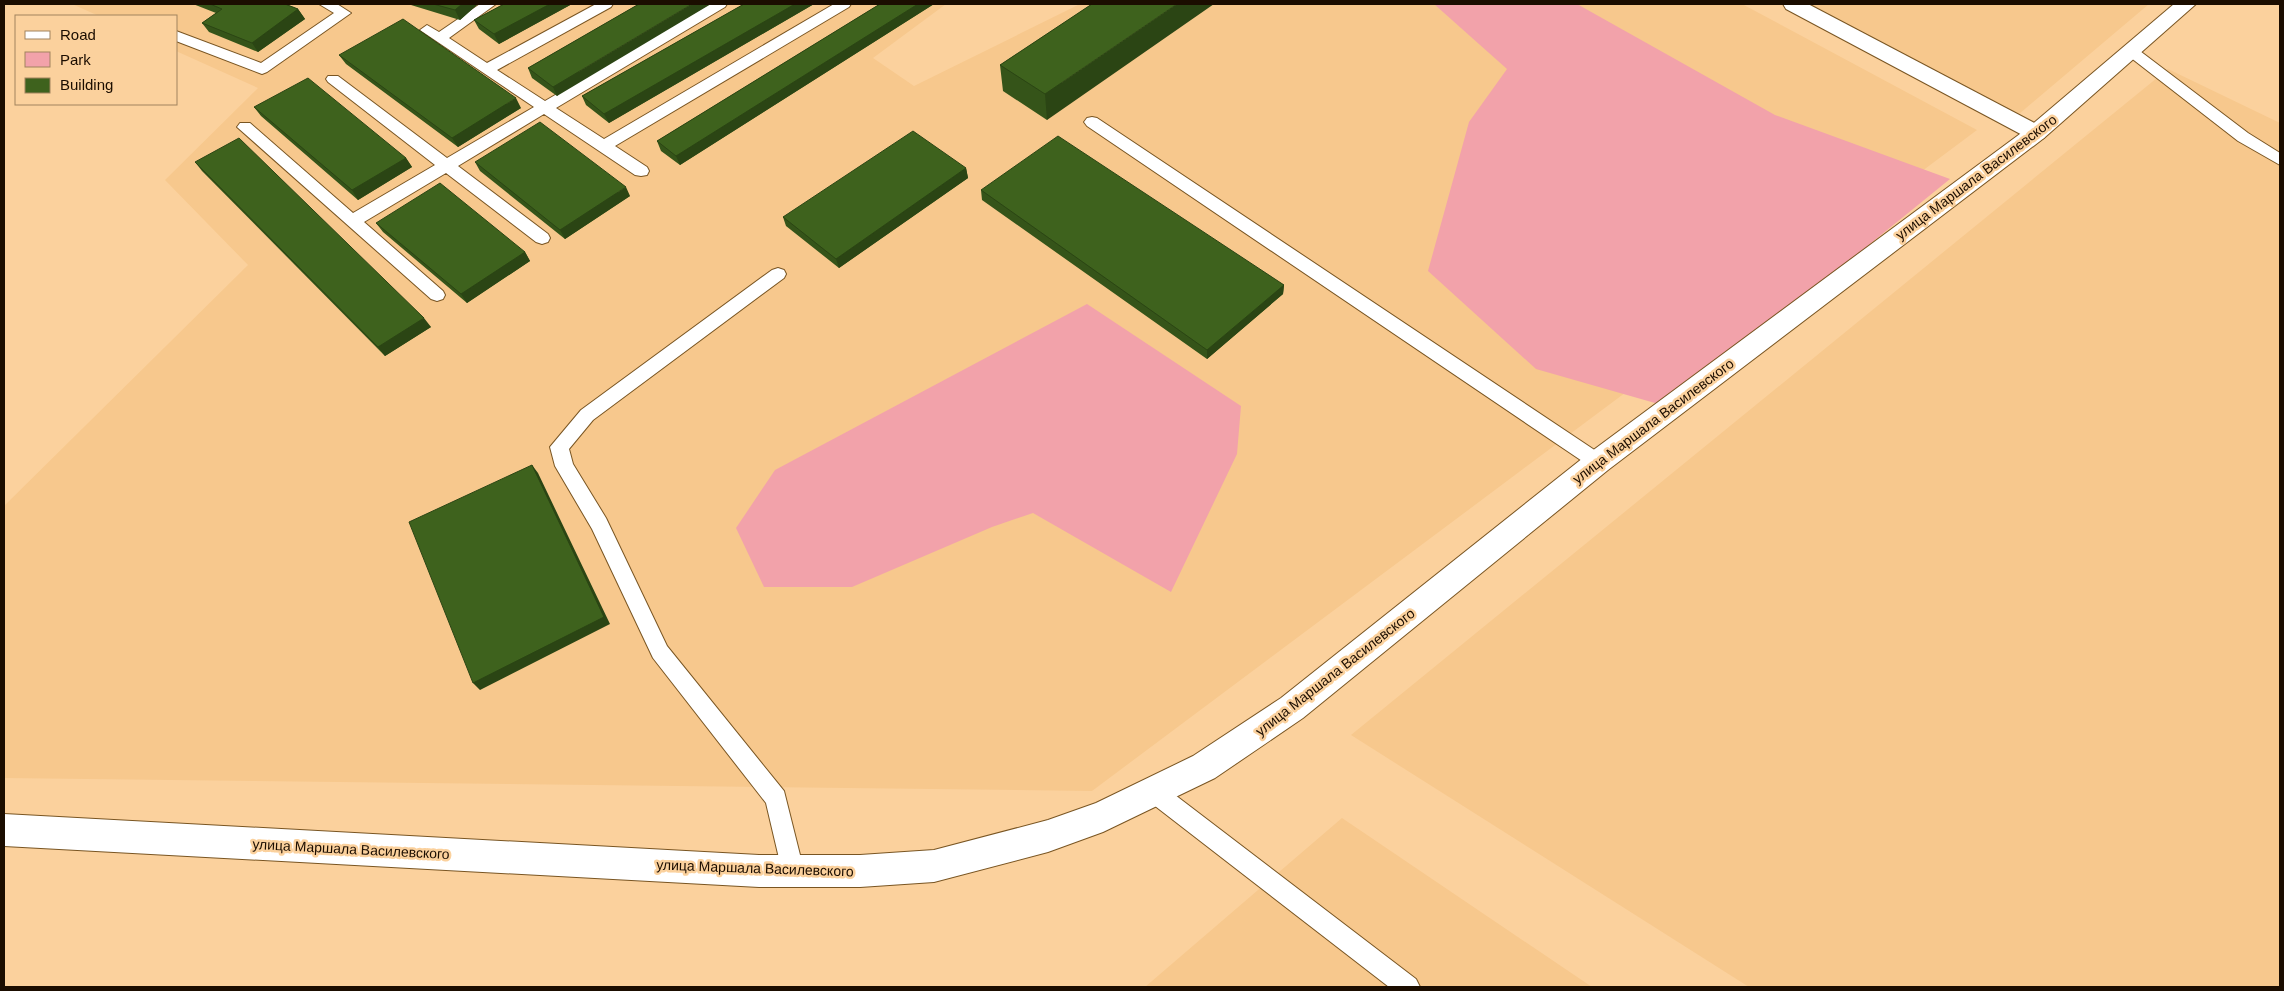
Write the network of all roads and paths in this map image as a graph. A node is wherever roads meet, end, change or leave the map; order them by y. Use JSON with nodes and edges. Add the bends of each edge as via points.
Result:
{"nodes":[{"id":1,"x":326,"y":4,"type":"edge"},
{"id":2,"x":489,"y":4,"type":"edge"},
{"id":3,"x":606,"y":4,"type":"edge"},
{"id":4,"x":720,"y":4,"type":"edge"},
{"id":5,"x":844,"y":4,"type":"edge"},
{"id":6,"x":1793,"y":4,"type":"edge"},
{"id":7,"x":2186,"y":4,"type":"edge"},
{"id":8,"x":178,"y":37,"type":"edge"},
{"id":9,"x":2131,"y":51,"type":"junction"},
{"id":10,"x":487,"y":68,"type":"junction"},
{"id":11,"x":333,"y":79,"type":"dead end"},
{"id":12,"x":546,"y":107,"type":"junction"},
{"id":13,"x":1092,"y":122,"type":"dead end"},
{"id":14,"x":245,"y":127,"type":"dead end"},
{"id":15,"x":2036,"y":133,"type":"junction"},
{"id":16,"x":604,"y":146,"type":"junction"},
{"id":17,"x":2280,"y":160,"type":"edge"},
{"id":18,"x":446,"y":166,"type":"junction"},
{"id":19,"x":642,"y":172,"type":"dead end"},
{"id":20,"x":352,"y":220,"type":"junction"},
{"id":21,"x":542,"y":238,"type":"dead end"},
{"id":22,"x":778,"y":274,"type":"dead end"},
{"id":23,"x":437,"y":295,"type":"dead end"},
{"id":24,"x":1598,"y":462,"type":"junction"},
{"id":25,"x":1154,"y":792,"type":"junction"},
{"id":26,"x":4,"y":830,"type":"edge"},
{"id":27,"x":793,"y":871,"type":"junction"},
{"id":28,"x":1408,"y":987,"type":"edge"}],
"edges":[{"from":1,"to":8,"type":"lane","via":[[344,13],[262,70]]},
{"from":2,"to":10,"type":"lane","via":[[434,34]]},
{"from":3,"to":10,"type":"lane"},
{"from":4,"to":12,"type":"lane"},
{"from":5,"to":16,"type":"lane"},
{"from":6,"to":15,"type":"street"},
{"from":7,"to":9,"type":"street","name":"улица Маршала Василевского"},
{"from":9,"to":15,"type":"street","name":"улица Маршала Василевского"},
{"from":9,"to":17,"type":"lane","via":[[2243,137]]},
{"from":10,"to":12,"type":"lane"},
{"from":11,"to":18,"type":"lane"},
{"from":12,"to":16,"type":"lane"},
{"from":12,"to":18,"type":"lane"},
{"from":13,"to":24,"type":"lane"},
{"from":14,"to":20,"type":"lane"},
{"from":15,"to":24,"type":"street","name":"улица Маршала Василевского"},
{"from":16,"to":19,"type":"lane"},
{"from":18,"to":20,"type":"lane"},
{"from":18,"to":21,"type":"lane"},
{"from":20,"to":23,"type":"lane"},
{"from":22,"to":27,"type":"lane","via":[[586,415],[559,447],[564,466],[599,524],[660,652],[776,798]]},
{"from":24,"to":25,"type":"street","name":"улица Маршала Василевского","via":[[1292,708],[1204,767]]},
{"from":25,"to":27,"type":"street","name":"улица Маршала Василевского","via":[[1103,816],[1048,836],[934,866]]},
{"from":25,"to":28,"type":"lane"},
{"from":26,"to":27,"type":"street","name":"улица Маршала Василевского"}]}
